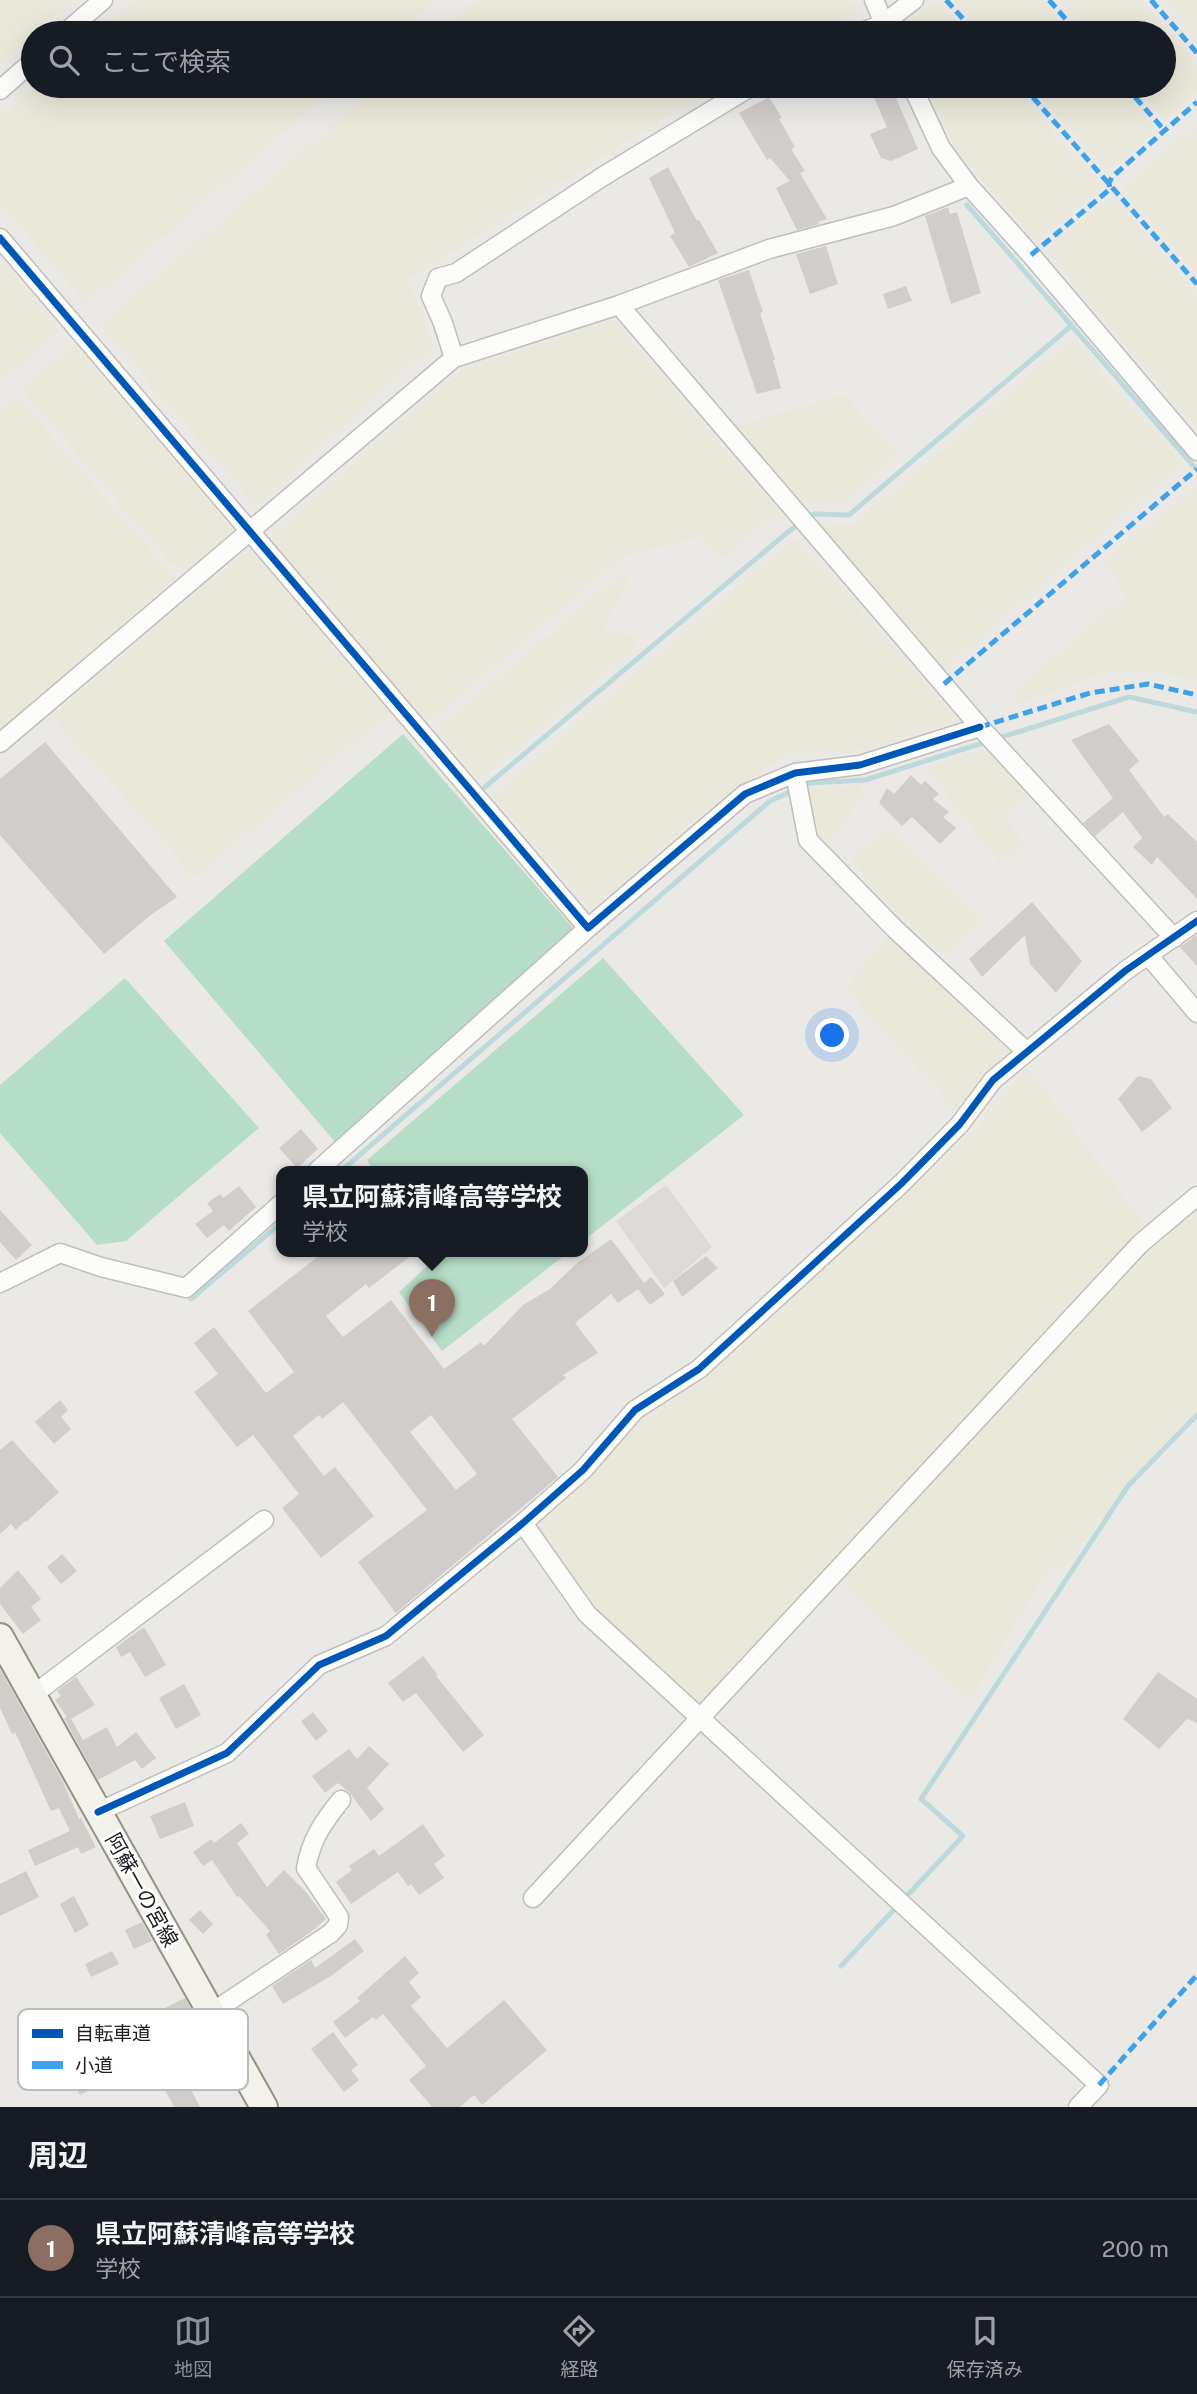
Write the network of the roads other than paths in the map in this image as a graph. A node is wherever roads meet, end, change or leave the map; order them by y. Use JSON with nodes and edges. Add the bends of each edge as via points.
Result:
{"nodes":[{"id":1,"x":103,"y":0,"type":"edge"},
{"id":2,"x":874,"y":0,"type":"edge"},
{"id":3,"x":914,"y":0,"type":"edge"},
{"id":4,"x":79,"y":21,"type":"edge"},
{"id":5,"x":883,"y":21,"type":"edge"},
{"id":6,"x":894,"y":21,"type":"edge"},
{"id":7,"x":21,"y":72,"type":"edge"},
{"id":8,"x":0,"y":90,"type":"edge"},
{"id":9,"x":732,"y":98,"type":"edge"},
{"id":10,"x":918,"y":98,"type":"edge"},
{"id":11,"x":969,"y":186,"type":"junction"},
{"id":12,"x":0,"y":237,"type":"edge"},
{"id":13,"x":619,"y":305,"type":"junction"},
{"id":14,"x":454,"y":358,"type":"junction"},
{"id":15,"x":1197,"y":451,"type":"edge"},
{"id":16,"x":250,"y":533,"type":"junction"},
{"id":17,"x":980,"y":727,"type":"junction"},
{"id":18,"x":0,"y":743,"type":"edge"},
{"id":19,"x":795,"y":773,"type":"junction"},
{"id":20,"x":1197,"y":921,"type":"edge"},
{"id":21,"x":588,"y":928,"type":"junction"},
{"id":22,"x":1174,"y":939,"type":"junction"},
{"id":23,"x":1148,"y":956,"type":"junction"},
{"id":24,"x":1197,"y":1013,"type":"edge"},
{"id":25,"x":1027,"y":1052,"type":"junction"},
{"id":26,"x":323,"y":1166,"type":"edge"},
{"id":27,"x":1197,"y":1196,"type":"edge"},
{"id":28,"x":276,"y":1208,"type":"edge"},
{"id":29,"x":0,"y":1283,"type":"edge"},
{"id":30,"x":264,"y":1520,"type":"dead end"},
{"id":31,"x":523,"y":1523,"type":"junction"},
{"id":32,"x":0,"y":1637,"type":"edge"},
{"id":33,"x":33,"y":1695,"type":"junction"},
{"id":34,"x":699,"y":1719,"type":"junction"},
{"id":35,"x":341,"y":1800,"type":"dead end"},
{"id":36,"x":99,"y":1812,"type":"junction"},
{"id":37,"x":533,"y":1898,"type":"dead end"},
{"id":38,"x":209,"y":2009,"type":"edge"},
{"id":39,"x":217,"y":2009,"type":"edge"},
{"id":40,"x":248,"y":2080,"type":"edge"},
{"id":41,"x":262,"y":2106,"type":"edge"},
{"id":42,"x":1078,"y":2107,"type":"edge"}],
"edges":[{"from":1,"to":4,"type":"street"},
{"from":2,"to":5,"type":"street"},
{"from":3,"to":6,"type":"street"},
{"from":7,"to":8,"type":"street"},
{"from":9,"to":14,"type":"street","via":[[456,273],[438,278],[431,296]]},
{"from":10,"to":11,"type":"street","via":[[941,148]]},
{"from":11,"to":13,"type":"street","via":[[894,216],[769,249]]},
{"from":11,"to":15,"type":"street"},
{"from":12,"to":16,"type":"street"},
{"from":13,"to":14,"type":"street"},
{"from":13,"to":17,"type":"street"},
{"from":14,"to":16,"type":"street"},
{"from":16,"to":18,"type":"street"},
{"from":16,"to":21,"type":"street"},
{"from":17,"to":19,"type":"street","via":[[860,765]]},
{"from":17,"to":22,"type":"street"},
{"from":19,"to":21,"type":"street","via":[[745,794]]},
{"from":19,"to":25,"type":"street","via":[[808,840]]},
{"from":20,"to":22,"type":"street"},
{"from":21,"to":26,"type":"street"},
{"from":22,"to":23,"type":"street"},
{"from":23,"to":24,"type":"street"},
{"from":23,"to":25,"type":"street"},
{"from":25,"to":31,"type":"street","via":[[993,1080],[960,1124],[902,1183],[699,1369],[635,1410],[583,1470]]},
{"from":27,"to":34,"type":"street","via":[[1140,1244]]},
{"from":28,"to":29,"type":"street","via":[[187,1288],[60,1253]]},
{"from":30,"to":33,"type":"street"},
{"from":31,"to":34,"type":"street","via":[[587,1614]]},
{"from":31,"to":36,"type":"street","via":[[386,1636],[319,1665],[227,1753]]},
{"from":32,"to":33,"type":"main road","name":"阿蘇一の宮線"},
{"from":33,"to":36,"type":"main road","name":"阿蘇一の宮線"},
{"from":34,"to":37,"type":"street"},
{"from":34,"to":42,"type":"street","via":[[1099,2085]]},
{"from":35,"to":39,"type":"street","via":[[321,1825],[306,1868],[339,1917],[338,1925]]},
{"from":36,"to":38,"type":"main road","name":"阿蘇一の宮線"},
{"from":40,"to":41,"type":"main road","name":"阿蘇一の宮線"}]}
